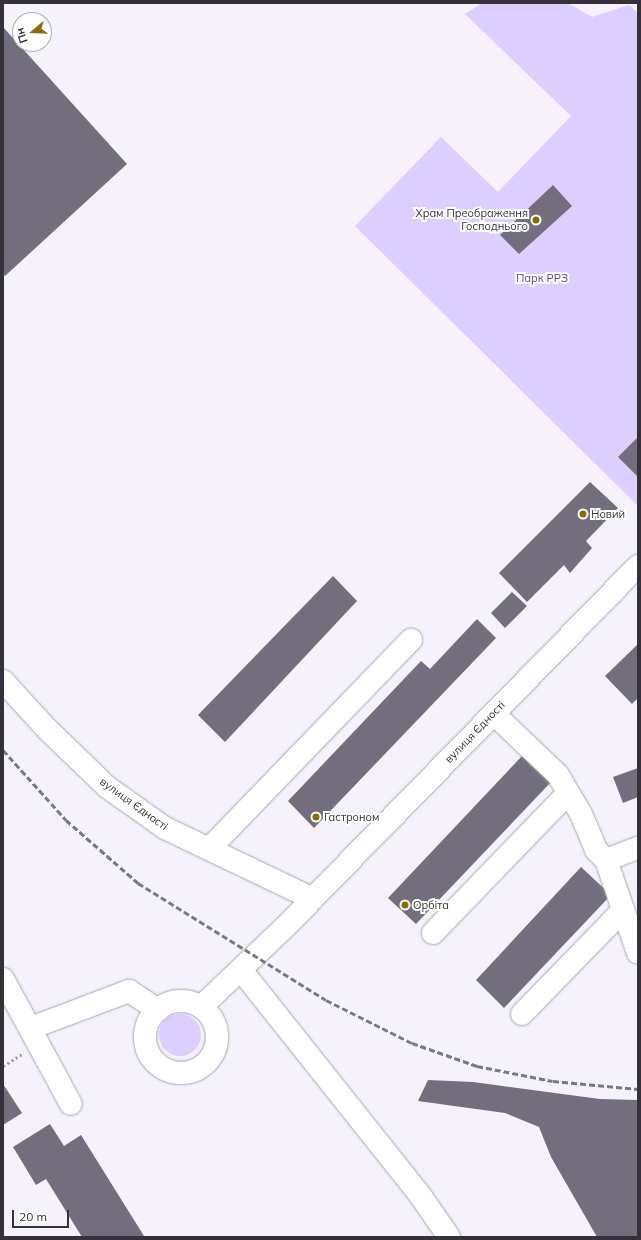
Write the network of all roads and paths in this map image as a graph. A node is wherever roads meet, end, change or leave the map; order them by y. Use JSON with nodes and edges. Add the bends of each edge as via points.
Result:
{"nodes":[{"id":1,"x":638,"y":566,"type":"edge"},
{"id":2,"x":411,"y":640,"type":"dead end"},
{"id":3,"x":3,"y":681,"type":"edge"},
{"id":4,"x":494,"y":714,"type":"junction"},
{"id":5,"x":568,"y":793,"type":"junction"},
{"id":6,"x":638,"y":848,"type":"edge"},
{"id":7,"x":209,"y":849,"type":"junction"},
{"id":8,"x":606,"y":860,"type":"junction"},
{"id":9,"x":313,"y":899,"type":"junction"},
{"id":10,"x":623,"y":910,"type":"junction"},
{"id":11,"x":433,"y":933,"type":"dead end"},
{"id":12,"x":638,"y":952,"type":"edge"},
{"id":13,"x":241,"y":970,"type":"junction"},
{"id":14,"x":3,"y":979,"type":"edge"},
{"id":15,"x":201,"y":1007,"type":"junction"},
{"id":16,"x":158,"y":1010,"type":"junction"},
{"id":17,"x":522,"y":1014,"type":"dead end"},
{"id":18,"x":31,"y":1028,"type":"junction"},
{"id":19,"x":71,"y":1104,"type":"dead end"},
{"id":20,"x":449,"y":1237,"type":"edge"}],
"edges":[{"from":1,"to":4,"type":"street","name":"вулиця Єдності"},
{"from":2,"to":7,"type":"street"},
{"from":3,"to":7,"type":"street","name":"вулиця Єдності","via":[[107,787],[164,828]]},
{"from":4,"to":5,"type":"street","via":[[558,775]]},
{"from":4,"to":9,"type":"street","name":"вулиця Єдності"},
{"from":5,"to":8,"type":"street","via":[[596,850]]},
{"from":5,"to":11,"type":"street"},
{"from":6,"to":8,"type":"street"},
{"from":7,"to":9,"type":"street","name":"вулиця Єдності"},
{"from":8,"to":10,"type":"street"},
{"from":9,"to":13,"type":"street","name":"вулиця Єдності"},
{"from":10,"to":12,"type":"street"},
{"from":10,"to":17,"type":"street"},
{"from":13,"to":15,"type":"street","name":"вулиця Єдності"},
{"from":13,"to":20,"type":"street","via":[[420,1194]]},
{"from":14,"to":18,"type":"street"},
{"from":15,"to":16,"type":"street","via":[[186,1001],[174,1002]]},
{"from":15,"to":16,"type":"street","via":[[210,1016],[215,1027],[217,1040],[214,1052],[206,1064],[195,1071],[183,1074],[159,1067],[147,1051],[144,1038],[146,1025]]},
{"from":16,"to":18,"type":"street","via":[[129,991]]},
{"from":18,"to":19,"type":"street"}]}
